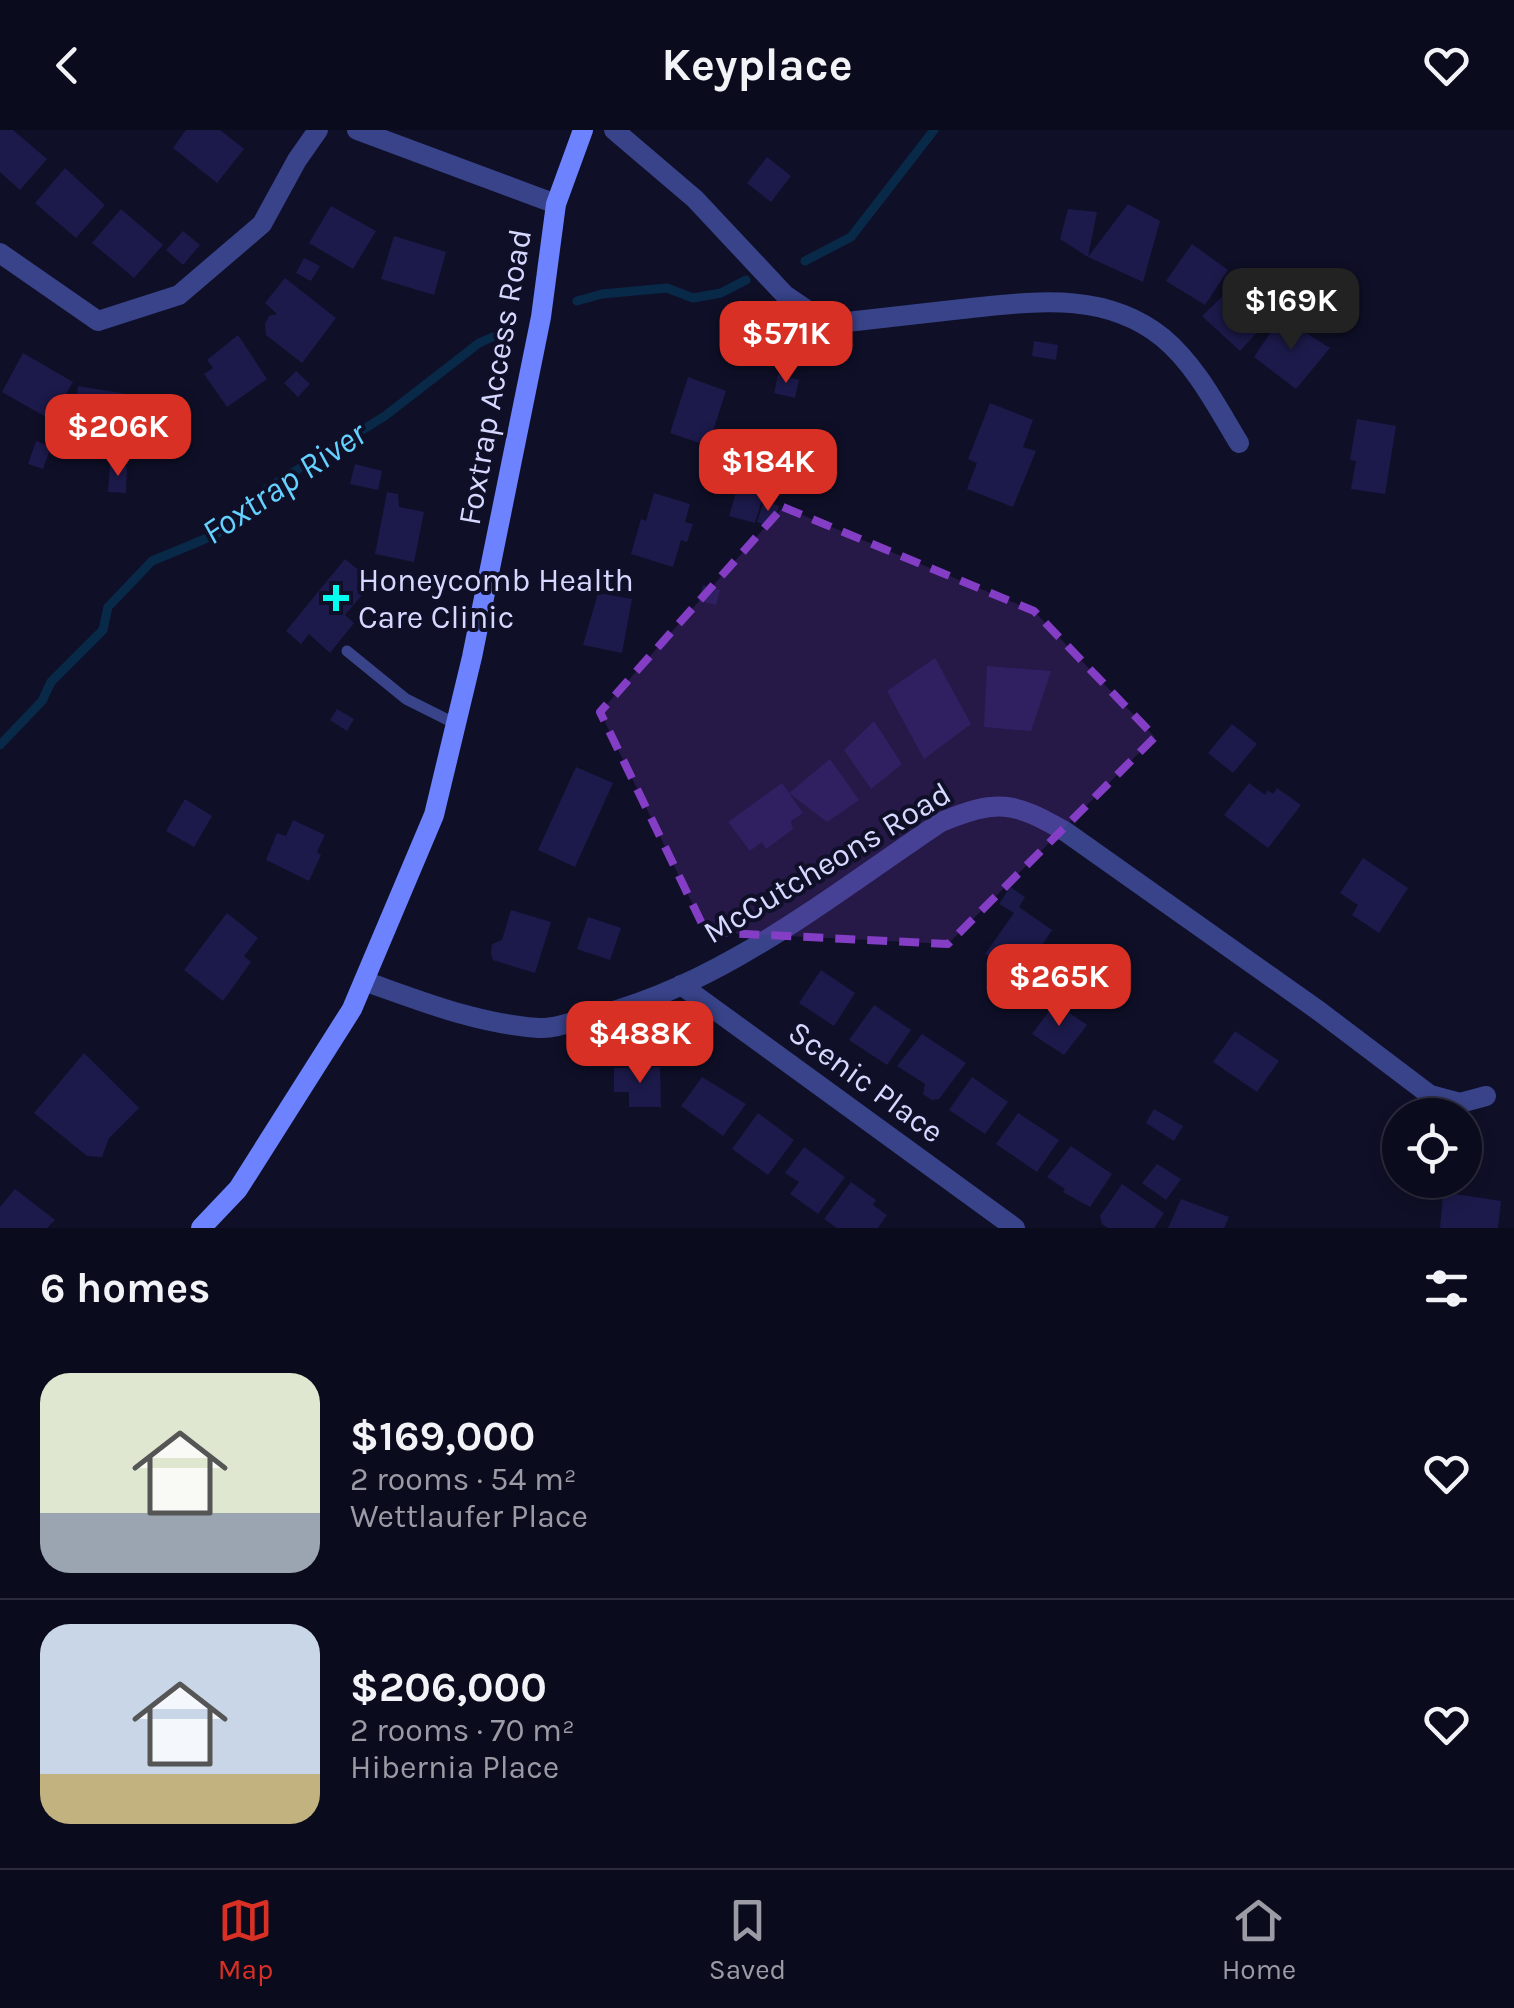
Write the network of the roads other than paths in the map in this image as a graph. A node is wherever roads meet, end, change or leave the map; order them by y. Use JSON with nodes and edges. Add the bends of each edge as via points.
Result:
{"nodes":[{"id":1,"x":318,"y":130,"type":"edge"},
{"id":2,"x":357,"y":130,"type":"edge"},
{"id":3,"x":584,"y":130,"type":"edge"},
{"id":4,"x":614,"y":130,"type":"edge"},
{"id":5,"x":556,"y":204,"type":"junction"},
{"id":6,"x":0,"y":253,"type":"edge"},
{"id":7,"x":1240,"y":442,"type":"dead end"},
{"id":8,"x":347,"y":651,"type":"dead end"},
{"id":9,"x":456,"y":724,"type":"junction"},
{"id":10,"x":364,"y":981,"type":"junction"},
{"id":11,"x":681,"y":985,"type":"junction"},
{"id":12,"x":1486,"y":1096,"type":"dead end"},
{"id":13,"x":201,"y":1228,"type":"edge"},
{"id":14,"x":1016,"y":1228,"type":"edge"}],
"edges":[{"from":1,"to":6,"type":"street","via":[[262,224],[179,295],[98,321]]},
{"from":2,"to":5,"type":"street"},
{"from":3,"to":5,"type":"main road","name":"Foxtrap Access Road"},
{"from":4,"to":7,"type":"street","via":[[695,199],[785,295],[813,314],[847,322],[1056,300],[1095,305],[1162,338],[1196,374]]},
{"from":5,"to":9,"type":"main road","name":"Foxtrap Access Road","via":[[541,317]]},
{"from":8,"to":9,"type":"lane","via":[[406,699]]},
{"from":9,"to":10,"type":"main road","name":"Foxtrap Access Road","via":[[434,815]]},
{"from":10,"to":11,"type":"street","name":"McCutcheons Road","via":[[478,1021],[544,1028]]},
{"from":10,"to":13,"type":"main road","name":"Foxtrap Access Road","via":[[238,1189]]},
{"from":11,"to":12,"type":"street","name":"McCutcheons Road","via":[[751,948],[940,822],[1004,804],[1066,832],[1430,1095],[1460,1103]]},
{"from":11,"to":14,"type":"street","name":"Scenic Place"}]}
